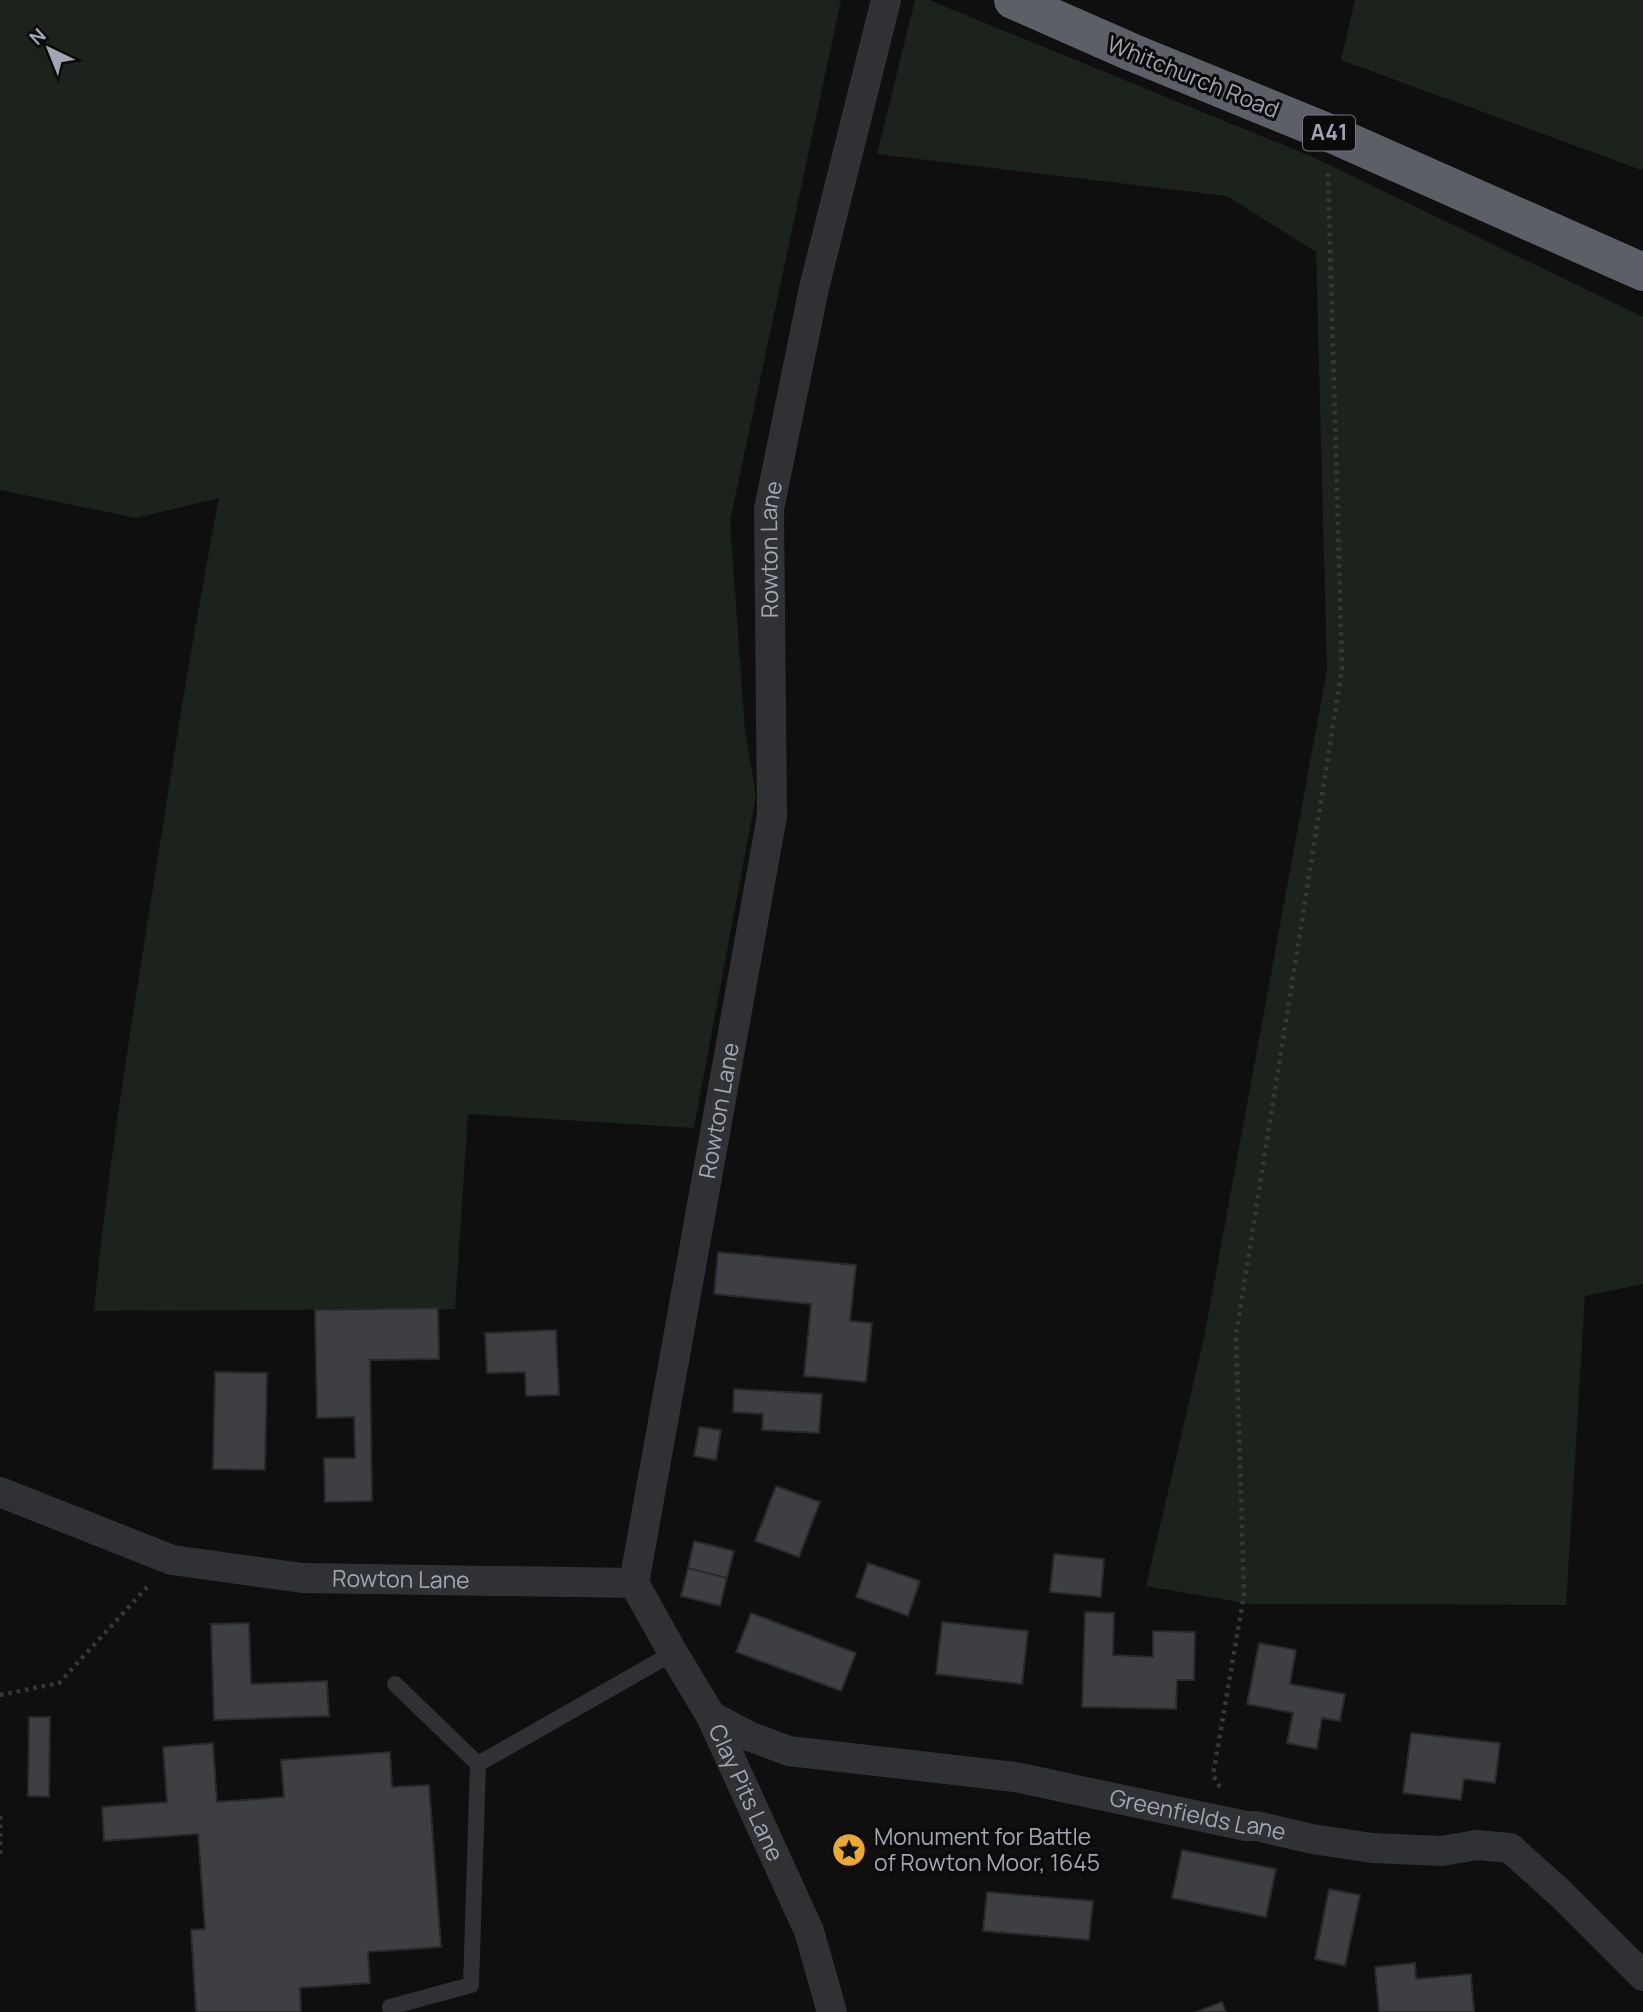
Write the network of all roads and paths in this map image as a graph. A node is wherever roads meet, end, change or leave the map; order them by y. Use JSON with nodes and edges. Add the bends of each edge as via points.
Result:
{"nodes":[{"id":1,"x":886,"y":0,"type":"edge"},
{"id":2,"x":1013,"y":0,"type":"edge"},
{"id":3,"x":1327,"y":132,"type":"junction"},
{"id":4,"x":1643,"y":272,"type":"edge"},
{"id":5,"x":0,"y":1492,"type":"edge"},
{"id":6,"x":172,"y":1560,"type":"junction"},
{"id":7,"x":635,"y":1583,"type":"junction"},
{"id":8,"x":673,"y":1653,"type":"junction"},
{"id":9,"x":395,"y":1684,"type":"dead end"},
{"id":10,"x":0,"y":1695,"type":"edge"},
{"id":11,"x":711,"y":1716,"type":"junction"},
{"id":12,"x":478,"y":1764,"type":"junction"},
{"id":13,"x":0,"y":1816,"type":"edge"},
{"id":14,"x":1246,"y":1826,"type":"junction"},
{"id":15,"x":0,"y":1857,"type":"edge"},
{"id":16,"x":1643,"y":1976,"type":"edge"},
{"id":17,"x":390,"y":2007,"type":"dead end"},
{"id":18,"x":832,"y":2012,"type":"edge"}],
"edges":[{"from":1,"to":7,"type":"street","name":"Rowton Lane","via":[[814,288],[769,509],[772,816]]},
{"from":2,"to":3,"type":"highway","name":"Whitchurch Road","number":"A41"},
{"from":3,"to":4,"type":"highway","name":"Whitchurch Road","number":"A41"},
{"from":3,"to":14,"type":"path","via":[[1342,669],[1236,1335],[1244,1595],[1213,1776]]},
{"from":5,"to":6,"type":"street","name":"Rowton Lane"},
{"from":6,"to":7,"type":"street","name":"Rowton Lane","via":[[303,1577]]},
{"from":6,"to":10,"type":"path","via":[[59,1683]]},
{"from":7,"to":8,"type":"street","name":"Clay Pits Lane"},
{"from":8,"to":11,"type":"street","name":"Clay Pits Lane"},
{"from":8,"to":12,"type":"lane"},
{"from":9,"to":12,"type":"lane"},
{"from":11,"to":14,"type":"street","name":"Greenfields Lane","via":[[789,1751],[1015,1777]]},
{"from":11,"to":18,"type":"street","name":"Clay Pits Lane","via":[[809,1931]]},
{"from":12,"to":17,"type":"lane","via":[[471,1985]]},
{"from":13,"to":15,"type":"path"},
{"from":14,"to":16,"type":"street","name":"Greenfields Lane","via":[[1372,1848],[1510,1848]]}]}
